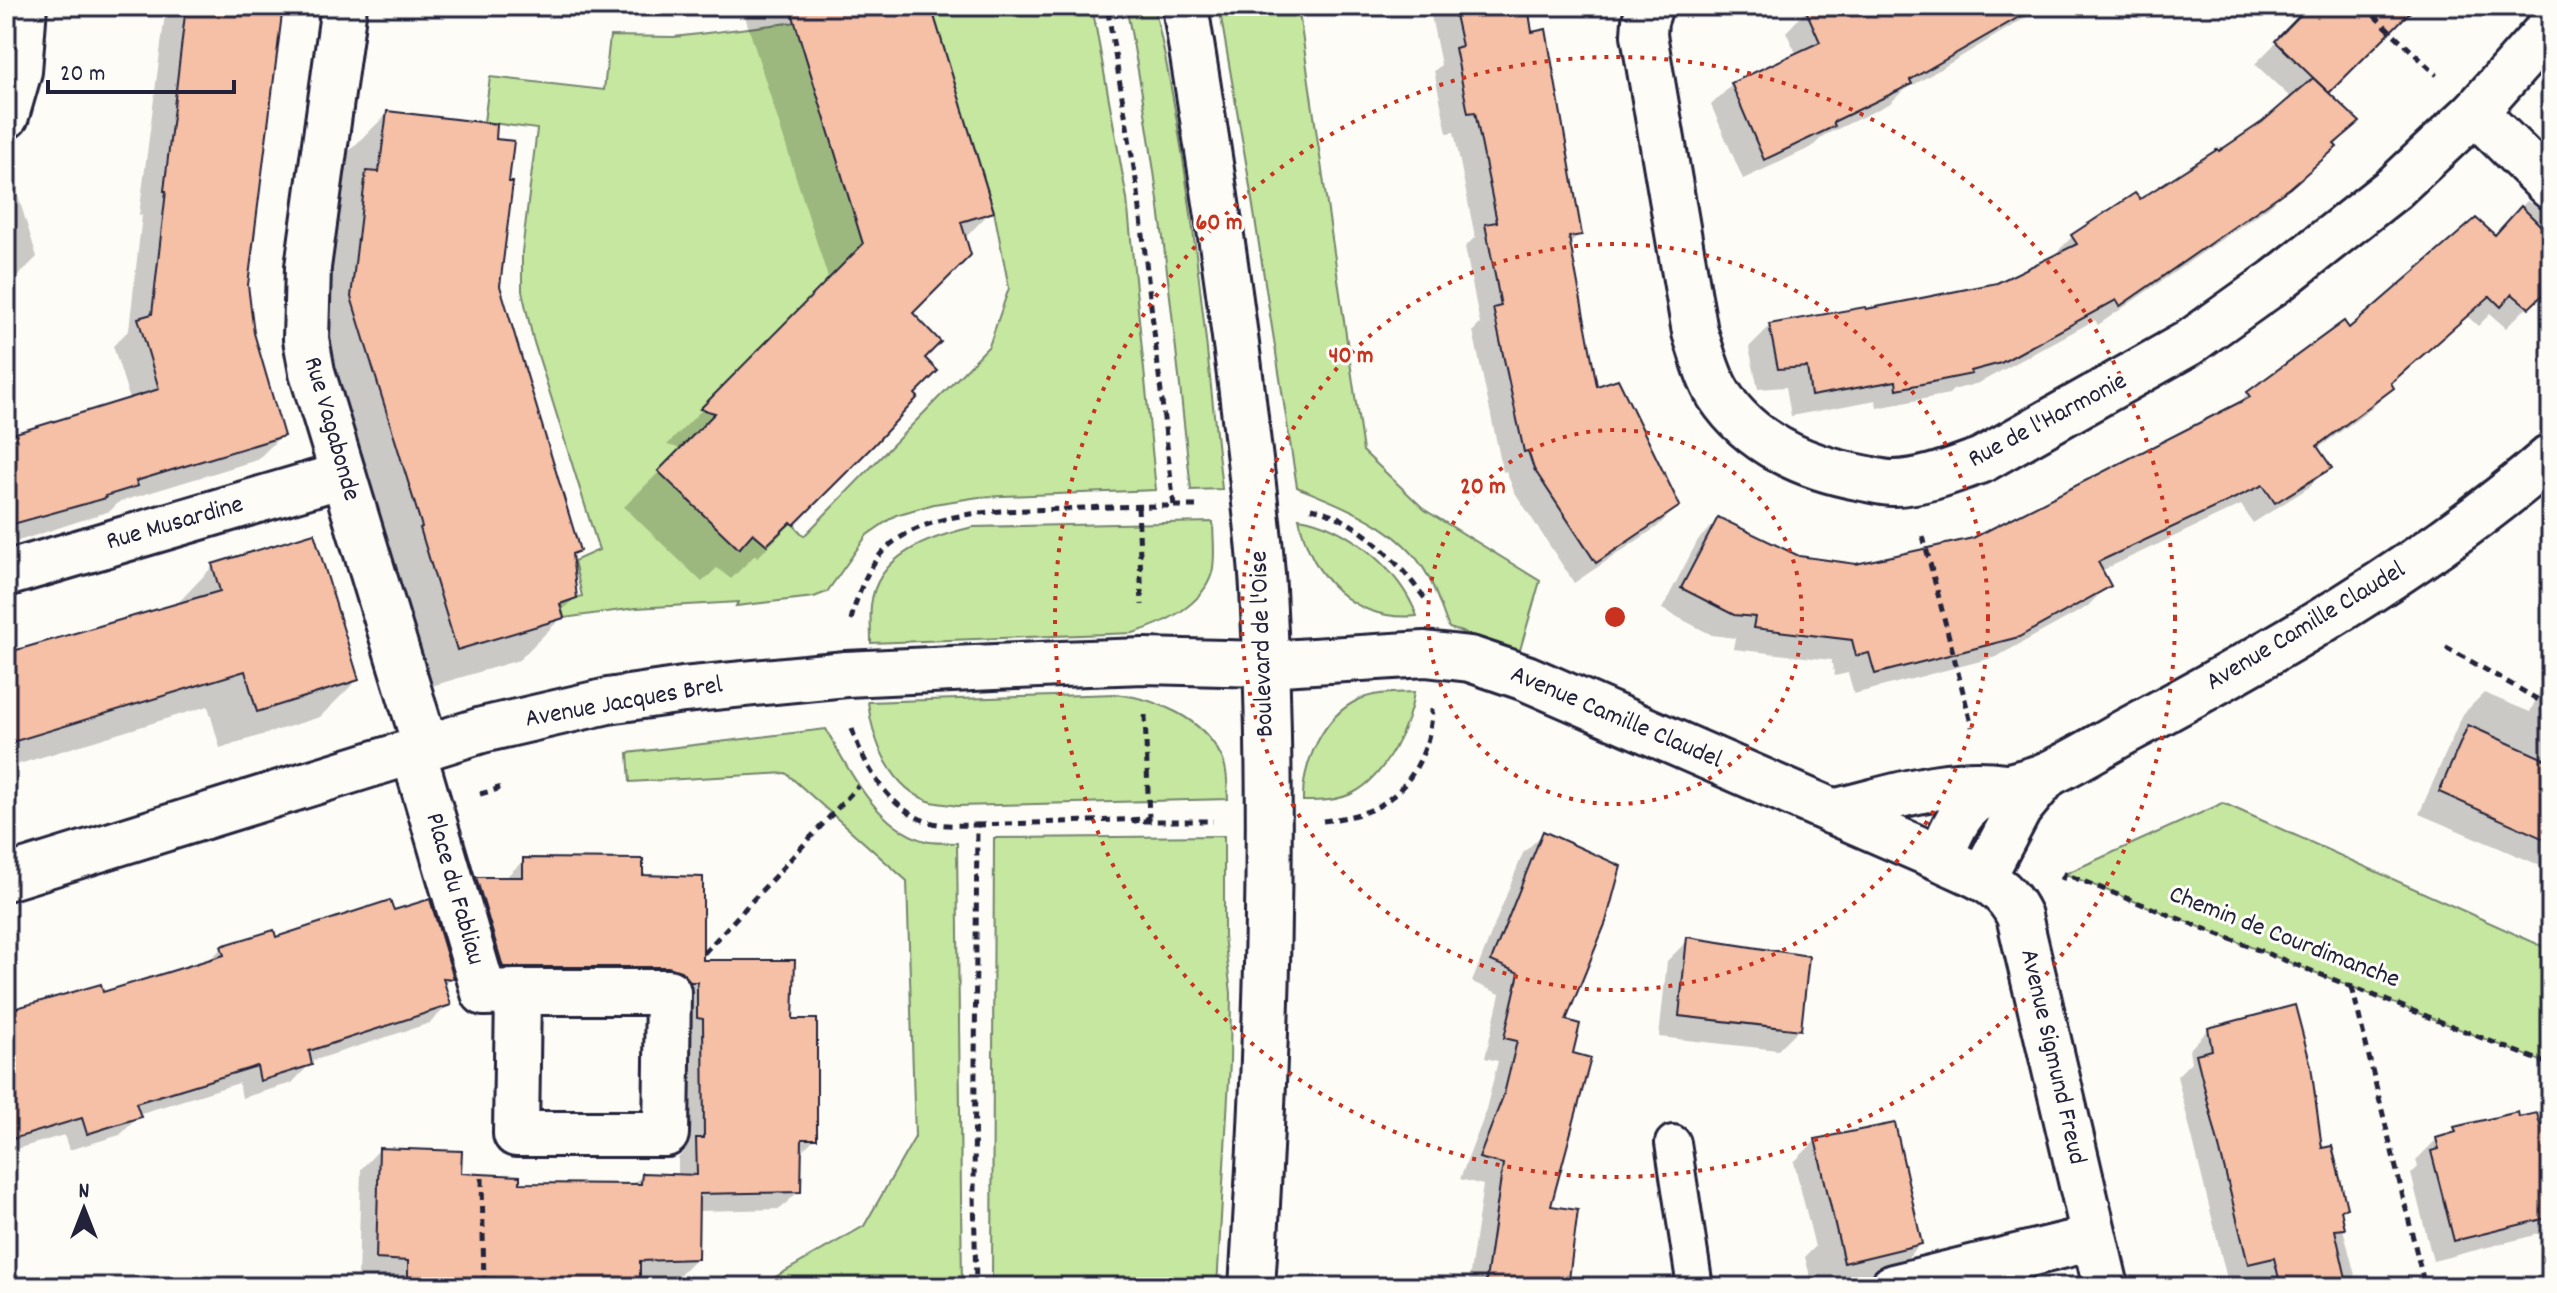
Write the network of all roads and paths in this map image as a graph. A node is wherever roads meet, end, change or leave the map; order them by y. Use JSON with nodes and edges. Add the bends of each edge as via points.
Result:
{"nodes":[{"id":1,"x":24,"y":6,"type":"edge"},
{"id":2,"x":344,"y":6,"type":"edge"},
{"id":3,"x":1185,"y":6,"type":"edge"},
{"id":4,"x":1650,"y":6,"type":"edge"},
{"id":5,"x":2364,"y":6,"type":"edge"},
{"id":6,"x":2551,"y":26,"type":"edge"},
{"id":7,"x":2475,"y":112,"type":"junction"},
{"id":8,"x":6,"y":116,"type":"edge"},
{"id":9,"x":2551,"y":187,"type":"edge"},
{"id":10,"x":2551,"y":457,"type":"edge"},
{"id":11,"x":343,"y":475,"type":"junction"},
{"id":12,"x":1909,"y":481,"type":"junction"},
{"id":13,"x":6,"y":574,"type":"edge"},
{"id":14,"x":2446,"y":647,"type":"dead end"},
{"id":15,"x":1265,"y":664,"type":"junction"},
{"id":16,"x":2551,"y":707,"type":"edge"},
{"id":17,"x":1972,"y":727,"type":"dead end"},
{"id":18,"x":420,"y":749,"type":"junction"},
{"id":19,"x":2027,"y":780,"type":"junction"},
{"id":20,"x":858,"y":786,"type":"dead end"},
{"id":21,"x":1833,"y":812,"type":"junction"},
{"id":22,"x":1957,"y":866,"type":"junction"},
{"id":23,"x":6,"y":878,"type":"edge"},
{"id":24,"x":2019,"y":916,"type":"junction"},
{"id":25,"x":2351,"y":986,"type":"junction"},
{"id":26,"x":518,"y":992,"type":"junction"},
{"id":27,"x":668,"y":992,"type":"junction"},
{"id":28,"x":2551,"y":1065,"type":"edge"},
{"id":29,"x":516,"y":1134,"type":"junction"},
{"id":30,"x":1673,"y":1143,"type":"dead end"},
{"id":31,"x":2094,"y":1238,"type":"junction"},
{"id":32,"x":484,"y":1287,"type":"edge"},
{"id":33,"x":1252,"y":1287,"type":"edge"},
{"id":34,"x":1695,"y":1287,"type":"edge"},
{"id":35,"x":1893,"y":1287,"type":"edge"},
{"id":36,"x":2106,"y":1287,"type":"edge"},
{"id":37,"x":2425,"y":1287,"type":"edge"}],
"edges":[{"from":1,"to":8,"type":"street","via":[[19,71]]},
{"from":2,"to":11,"type":"street","name":"Rue Vagabonde","via":[[308,267],[306,339]]},
{"from":3,"to":15,"type":"street","name":"Boulevard de l'Oise","via":[[1236,336],[1259,546]]},
{"from":4,"to":12,"type":"street","name":"Rue de l'Harmonie","via":[[1644,35],[1695,332],[1719,395],[1745,425],[1786,455],[1828,472]]},
{"from":5,"to":7,"type":"path"},
{"from":6,"to":7,"type":"street","name":"Rue de l'Harmonie"},
{"from":7,"to":9,"type":"street"},
{"from":7,"to":12,"type":"street","name":"Rue de l'Harmonie","via":[[2394,188],[2189,343],[1982,460]]},
{"from":10,"to":19,"type":"street","name":"Avenue Camille Claudel","via":[[2395,575],[2172,707]]},
{"from":11,"to":13,"type":"street","name":"Rue Musardine"},
{"from":11,"to":18,"type":"street","name":"Rue Vagabonde"},
{"from":12,"to":17,"type":"path"},
{"from":14,"to":16,"type":"path"},
{"from":15,"to":18,"type":"street","name":"Avenue Jacques Brel","via":[[1061,664],[846,674],[709,687],[552,712]]},
{"from":15,"to":21,"type":"street","name":"Avenue Camille Claudel","via":[[1425,654],[1470,659],[1526,678]]},
{"from":15,"to":33,"type":"street","name":"Boulevard de l'Oise","via":[[1268,969]]},
{"from":18,"to":23,"type":"street","name":"Avenue Jacques Brel"},
{"from":18,"to":26,"type":"street","name":"Place du Fabliau","via":[[484,993]]},
{"from":19,"to":21,"type":"street","via":[[1947,785]]},
{"from":19,"to":22,"type":"street","via":[[2019,809]]},
{"from":20,"to":27,"type":"path"},
{"from":21,"to":22,"type":"street","name":"Avenue Camille Claudel"},
{"from":22,"to":24,"type":"street","name":"Avenue Sigmund Freud","via":[[2001,889]]},
{"from":24,"to":25,"type":"path","name":"Chemin de Courdimanche","via":[[2043,910],[2065,874]]},
{"from":24,"to":31,"type":"street","name":"Avenue Sigmund Freud"},
{"from":25,"to":28,"type":"path","name":"Chemin de Courdimanche"},
{"from":25,"to":37,"type":"path"},
{"from":26,"to":27,"type":"street","name":"Place du Fabliau"},
{"from":26,"to":29,"type":"street"},
{"from":27,"to":29,"type":"street","via":[[666,1134]]},
{"from":29,"to":32,"type":"path","via":[[482,1171]]},
{"from":30,"to":34,"type":"lane"},
{"from":31,"to":35,"type":"street"},
{"from":31,"to":36,"type":"street","name":"Avenue Sigmund Freud"}]}
